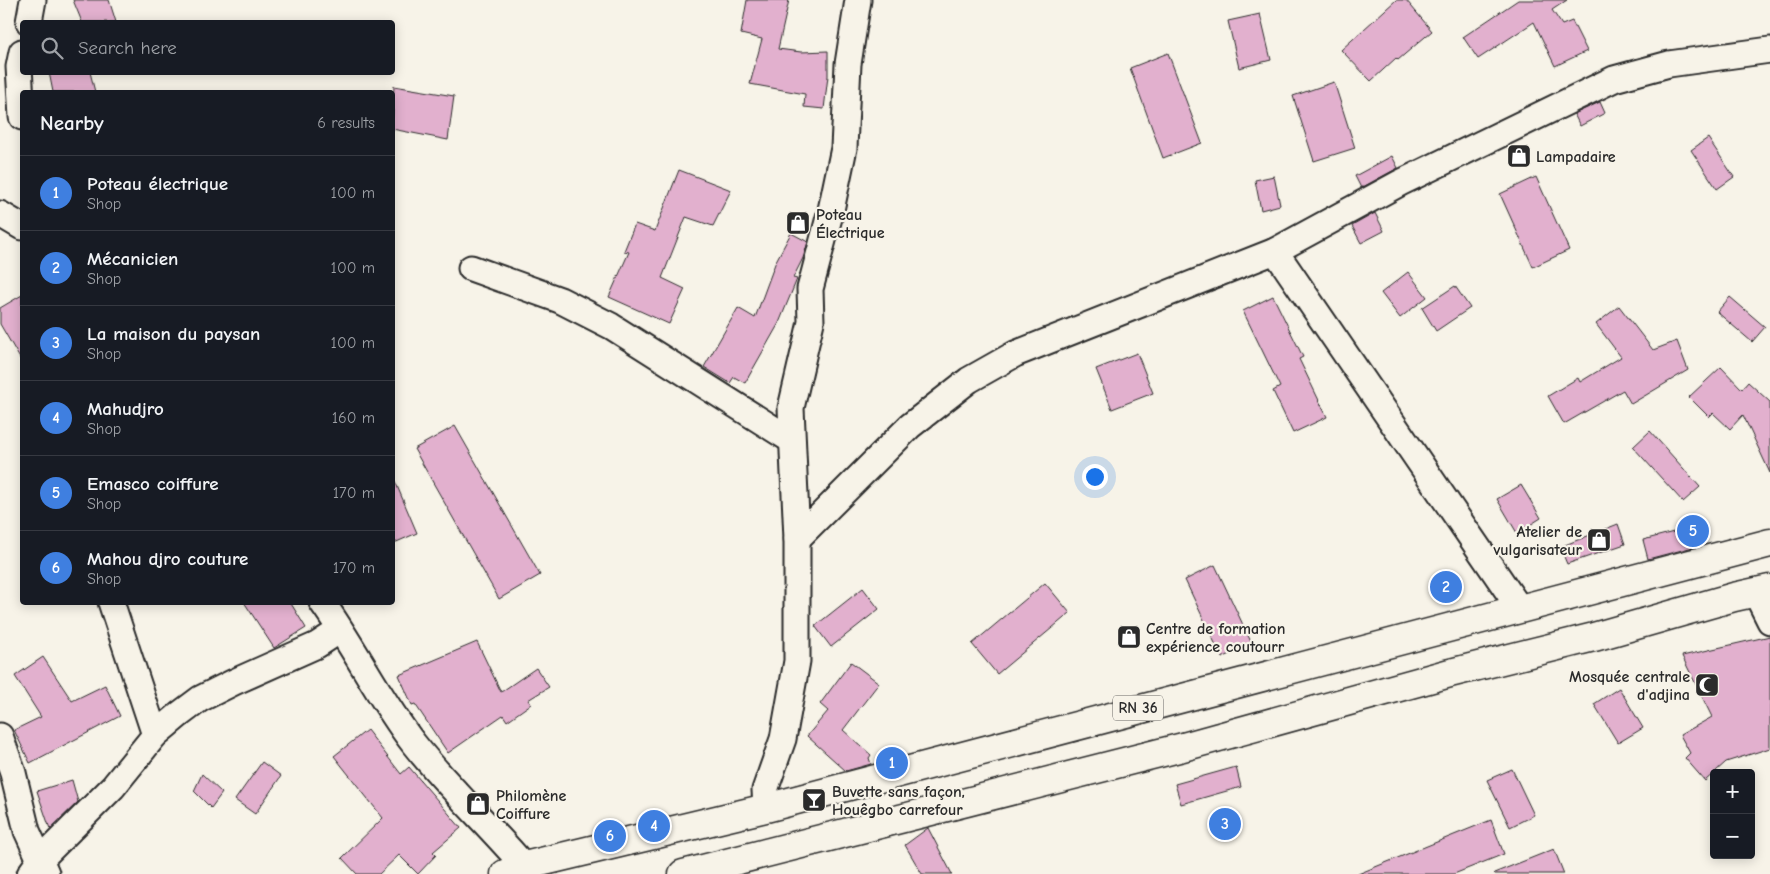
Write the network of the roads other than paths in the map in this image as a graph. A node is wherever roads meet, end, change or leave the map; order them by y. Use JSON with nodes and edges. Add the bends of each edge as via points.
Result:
{"nodes":[{"id":1,"x":33,"y":0,"type":"edge"},
{"id":2,"x":858,"y":0,"type":"edge"},
{"id":3,"x":29,"y":20,"type":"edge"},
{"id":4,"x":1770,"y":50,"type":"edge"},
{"id":5,"x":20,"y":62,"type":"edge"},
{"id":6,"x":20,"y":90,"type":"edge"},
{"id":7,"x":0,"y":214,"type":"edge"},
{"id":8,"x":20,"y":226,"type":"edge"},
{"id":9,"x":1275,"y":251,"type":"junction"},
{"id":10,"x":471,"y":268,"type":"dead end"},
{"id":11,"x":791,"y":440,"type":"junction"},
{"id":12,"x":797,"y":539,"type":"junction"},
{"id":13,"x":1770,"y":543,"type":"edge"},
{"id":14,"x":1763,"y":591,"type":"edge"},
{"id":15,"x":112,"y":605,"type":"edge"},
{"id":16,"x":324,"y":605,"type":"edge"},
{"id":17,"x":1520,"y":610,"type":"junction"},
{"id":18,"x":1770,"y":621,"type":"edge"},
{"id":19,"x":340,"y":630,"type":"junction"},
{"id":20,"x":155,"y":735,"type":"junction"},
{"id":21,"x":0,"y":736,"type":"edge"},
{"id":22,"x":766,"y":808,"type":"junction"},
{"id":23,"x":38,"y":870,"type":"edge"},
{"id":24,"x":515,"y":870,"type":"edge"},
{"id":25,"x":683,"y":874,"type":"edge"}],
"edges":[{"from":1,"to":3,"type":"street"},
{"from":2,"to":11,"type":"street","via":[[848,64],[844,148],[810,289],[810,322],[791,408]]},
{"from":4,"to":9,"type":"street","via":[[1669,64],[1614,79],[1400,183]]},
{"from":5,"to":6,"type":"street"},
{"from":7,"to":8,"type":"street"},
{"from":9,"to":12,"type":"street","via":[[1015,354],[969,380],[910,426]]},
{"from":9,"to":17,"type":"street"},
{"from":10,"to":11,"type":"street","via":[[560,300],[612,326]]},
{"from":11,"to":12,"type":"street"},
{"from":12,"to":22,"type":"street","via":[[797,661],[783,739],[765,790]]},
{"from":13,"to":17,"type":"main road","number":"RN 36"},
{"from":14,"to":18,"type":"street"},
{"from":14,"to":25,"type":"main road","via":[[1183,747]]},
{"from":15,"to":20,"type":"street"},
{"from":16,"to":19,"type":"street"},
{"from":17,"to":22,"type":"main road","number":"RN 36"},
{"from":19,"to":20,"type":"street","via":[[317,645],[200,699]]},
{"from":19,"to":24,"type":"street","via":[[413,742],[447,783],[492,828]]},
{"from":20,"to":23,"type":"street","via":[[114,787]]},
{"from":21,"to":23,"type":"street"},
{"from":22,"to":24,"type":"main road","number":"RN 36"}]}
